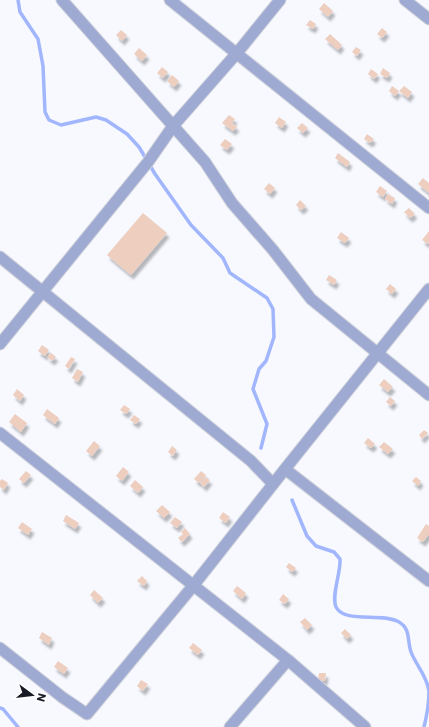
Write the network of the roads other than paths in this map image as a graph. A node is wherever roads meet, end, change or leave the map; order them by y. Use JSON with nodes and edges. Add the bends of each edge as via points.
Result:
{"nodes":[{"id":1,"x":62,"y":0,"type":"edge"},
{"id":2,"x":170,"y":0,"type":"edge"},
{"id":3,"x":280,"y":0,"type":"edge"},
{"id":4,"x":405,"y":0,"type":"edge"},
{"id":5,"x":429,"y":19,"type":"edge"},
{"id":6,"x":237,"y":53,"type":"junction"},
{"id":7,"x":173,"y":126,"type":"junction"},
{"id":8,"x":429,"y":208,"type":"edge"},
{"id":9,"x":0,"y":257,"type":"edge"},
{"id":10,"x":429,"y":289,"type":"edge"},
{"id":11,"x":42,"y":291,"type":"junction"},
{"id":12,"x":0,"y":344,"type":"edge"},
{"id":13,"x":378,"y":354,"type":"junction"},
{"id":14,"x":429,"y":395,"type":"edge"},
{"id":15,"x":0,"y":433,"type":"edge"},
{"id":16,"x":285,"y":469,"type":"junction"},
{"id":17,"x":273,"y":484,"type":"junction"},
{"id":18,"x":429,"y":581,"type":"edge"},
{"id":19,"x":193,"y":586,"type":"junction"},
{"id":20,"x":0,"y":648,"type":"edge"},
{"id":21,"x":288,"y":660,"type":"junction"},
{"id":22,"x":230,"y":727,"type":"edge"},
{"id":23,"x":366,"y":727,"type":"edge"}],
"edges":[{"from":1,"to":7,"type":"street"},
{"from":2,"to":6,"type":"street"},
{"from":3,"to":6,"type":"street"},
{"from":4,"to":5,"type":"street"},
{"from":6,"to":7,"type":"street"},
{"from":6,"to":8,"type":"street"},
{"from":7,"to":11,"type":"street","via":[[148,162]]},
{"from":7,"to":13,"type":"street","via":[[205,162],[232,203],[311,299]]},
{"from":9,"to":11,"type":"street"},
{"from":10,"to":13,"type":"street"},
{"from":11,"to":12,"type":"street"},
{"from":11,"to":17,"type":"street","via":[[251,461]]},
{"from":13,"to":14,"type":"street"},
{"from":13,"to":16,"type":"street"},
{"from":15,"to":19,"type":"street"},
{"from":16,"to":17,"type":"street"},
{"from":16,"to":18,"type":"street"},
{"from":17,"to":19,"type":"street"},
{"from":19,"to":20,"type":"street","via":[[87,714]]},
{"from":19,"to":21,"type":"street"},
{"from":21,"to":22,"type":"street"},
{"from":21,"to":23,"type":"street"}]}
